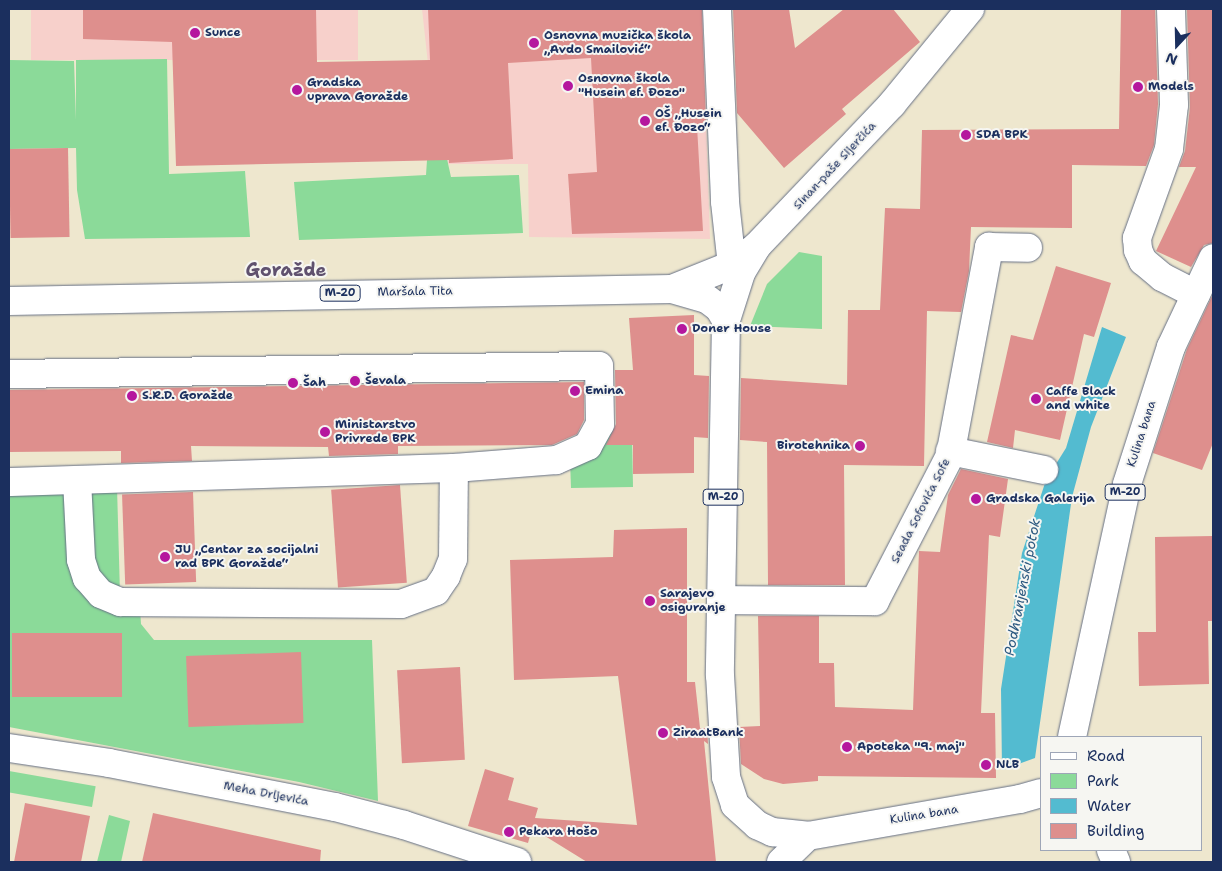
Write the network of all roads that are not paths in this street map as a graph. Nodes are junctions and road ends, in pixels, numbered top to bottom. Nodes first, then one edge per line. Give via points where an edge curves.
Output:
1 (717, 9) edge
2 (970, 9) edge
3 (1171, 9) edge
4 (757, 246) junction
5 (1028, 248) dead end
6 (1213, 258) edge
7 (732, 265) junction
8 (672, 289) junction
9 (1196, 294) junction
10 (9, 301) edge
11 (726, 320) junction
12 (9, 374) edge
13 (950, 451) junction
14 (454, 468) junction
15 (1044, 470) dead end
16 (77, 480) junction
17 (9, 482) edge
18 (721, 600) junction
19 (1072, 736) edge
20 (9, 748) edge
21 (1040, 793) edge
22 (808, 836) junction
23 (517, 862) edge
24 (781, 862) edge

1 - 7 main road via 725,202
2 - 4 main road, Sinan-paše Sijerčića / M-20 via 880,118
3 - 9 main road via 1174,105 1169,149 1142,221 1137,238 1138,250 1143,260 1162,277
4 - 7 main road, Sinan-paše Sijerčića / M-20
4 - 11 main road, M-20 via 741,273
5 - 13 main road, Seada Sofovića Sofe via 989,247
6 - 9 main road, Kulina bana / M-20
7 - 8 main road, Sinan-paše Sijerčića / M-20
8 - 10 main road, Maršala Tita / M-20
8 - 11 main road, M-20 via 707,299 719,308
9 - 19 main road, Kulina bana / M-20 via 1171,348 1127,484
11 - 18 main road, M-20
12 - 14 main road via 599,366 600,424 581,452 556,460
13 - 15 main road
13 - 18 main road, Seada Sofovića Sofe via 875,601
14 - 16 main road
14 - 16 main road via 453,559 436,590 401,604 120,602 102,594 87,578 81,560
16 - 17 main road
18 - 22 main road, M-20 via 720,675 730,795 744,815 757,824 789,836
20 - 23 main road, Meha Drljevića via 109,763 335,807 404,825
21 - 22 main road, Kulina bana / M-20
22 - 24 main road

